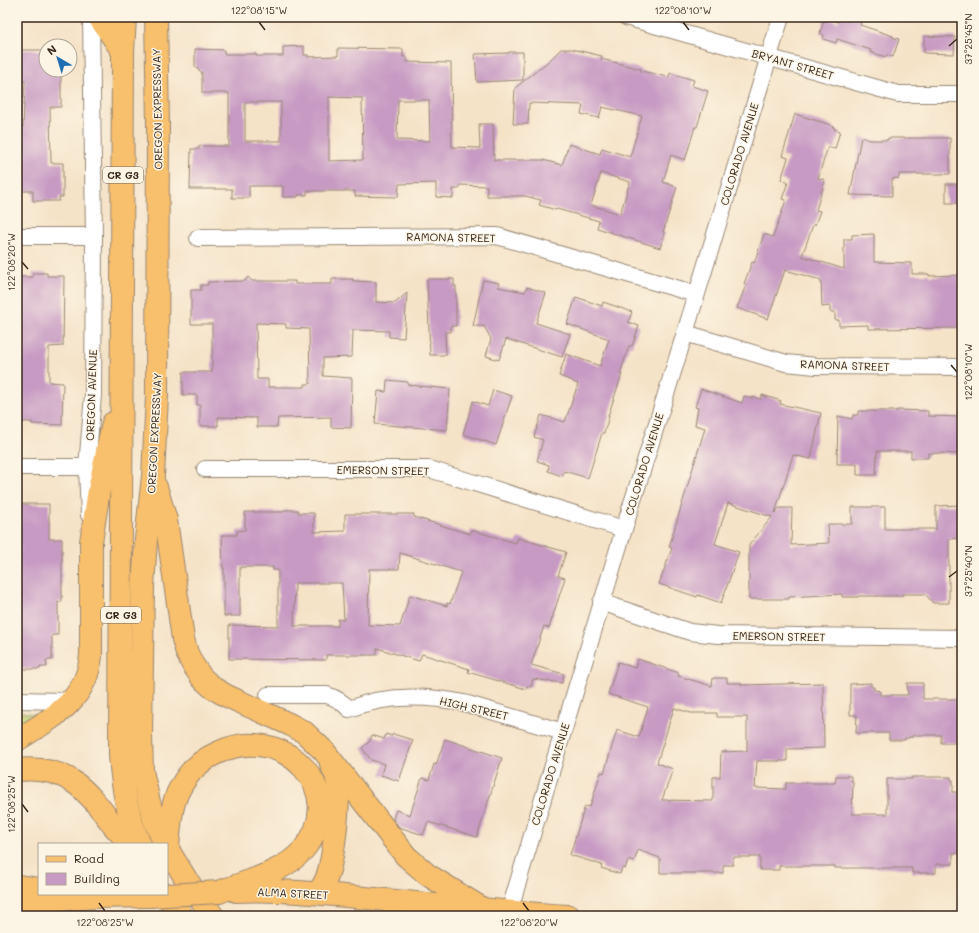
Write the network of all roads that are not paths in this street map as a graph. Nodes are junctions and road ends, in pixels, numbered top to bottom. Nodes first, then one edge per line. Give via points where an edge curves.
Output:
1 (90, 17) edge
2 (99, 17) edge
3 (125, 17) edge
4 (156, 17) edge
5 (626, 17) edge
6 (781, 17) edge
7 (123, 52) junction
8 (769, 57) junction
9 (962, 94) edge
10 (17, 236) edge
11 (94, 236) junction
12 (198, 238) dead end
13 (696, 294) junction
14 (685, 333) junction
15 (962, 367) edge
16 (123, 384) junction
17 (17, 467) edge
18 (87, 467) junction
19 (205, 470) dead end
20 (153, 476) junction
21 (624, 529) junction
22 (91, 542) junction
23 (601, 602) junction
24 (962, 638) edge
25 (79, 693) junction
26 (268, 695) dead end
27 (17, 700) edge
28 (563, 732) junction
29 (17, 740) edge
30 (324, 751) junction
31 (17, 770) edge
32 (128, 843) edge
33 (140, 843) edge
34 (165, 843) edge
35 (168, 843) edge
36 (168, 850) edge
37 (17, 886) edge
38 (38, 889) edge
39 (219, 892) junction
40 (314, 893) junction
41 (78, 895) edge
42 (158, 895) edge
43 (168, 895) edge
44 (94, 898) junction
45 (17, 903) edge
46 (483, 909) junction
47 (510, 912) junction
48 (182, 916) edge
49 (213, 916) edge
50 (569, 916) edge

1 - 11 street, OREGON AVENUE
2 - 7 main road
3 - 7 main road, CR G3
4 - 20 main road, OREGON EXPRESSWAY / CR G3 via 158,396
5 - 8 street, BRYANT STREET
6 - 8 street, COLORADO AVENUE
7 - 16 main road, CR G3
8 - 9 street, BRYANT STREET via 898,94
8 - 13 street, COLORADO AVENUE
10 - 11 street
11 - 18 street, OREGON AVENUE via 93,395
12 - 13 street, RAMONA STREET via 497,236
13 - 14 street, COLORADO AVENUE
14 - 15 street, RAMONA STREET via 786,363 816,366
14 - 21 street, COLORADO AVENUE
16 - 22 main road via 105,460
16 - 33 main road, CR G3 via 120,755 124,795
17 - 18 street
18 - 22 street, OREGON AVENUE
19 - 21 street, EMERSON STREET via 429,470
20 - 30 main road via 166,520 183,639 193,665 213,688 304,732
20 - 34 main road, OREGON EXPRESSWAY / CR G3 via 143,587 142,771
21 - 23 street, COLORADO AVENUE
22 - 25 main road, OREGON AVENUE via 92,655 86,681
23 - 24 street, EMERSON STREET via 690,632 718,635
23 - 28 street, COLORADO AVENUE
25 - 27 street via 63,701
25 - 29 main road, OREGON AVENUE via 57,714
26 - 28 street, HIGH STREET via 327,695 336,697 349,709 390,698 448,700
28 - 47 street, COLORADO AVENUE
30 - 40 main road via 337,778 337,808 333,852 324,882
30 - 46 main road via 406,856 428,875
31 - 32 main road via 48,770 76,782 98,804
35 - 39 main road via 173,805 180,789 188,776 211,756 241,744 257,744 272,747 297,761 314,783 318,797 317,825 311,838 303,850 281,867
36 - 49 main road
37 - 38 main road
39 - 40 main road, ALMA STREET
39 - 43 main road, ALMA STREET, bridge
40 - 46 main road, ALMA STREET
41 - 44 main road
42 - 44 main road, ALMA STREET
42 - 48 main road
44 - 45 main road, ALMA STREET
46 - 47 main road, ALMA STREET
47 - 50 main road, ALMA STREET

